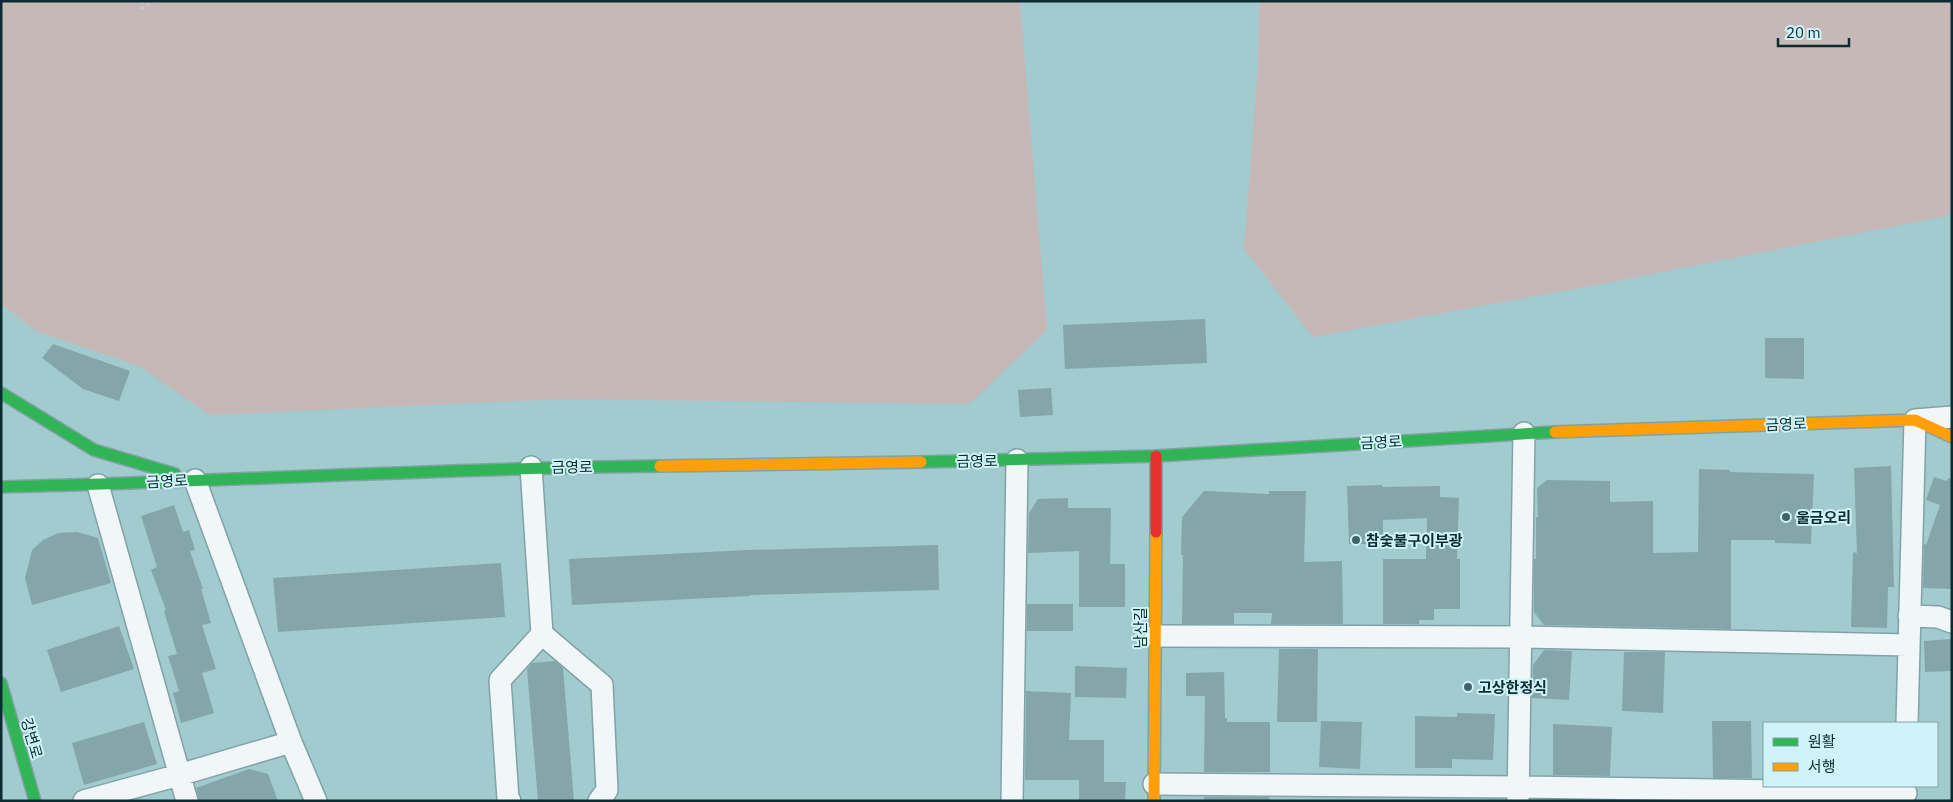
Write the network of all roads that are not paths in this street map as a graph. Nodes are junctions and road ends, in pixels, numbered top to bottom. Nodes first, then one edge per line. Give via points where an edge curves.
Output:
1 (1, 393) edge
2 (1952, 417) edge
3 (1915, 420) junction
4 (1524, 433) junction
5 (1952, 437) edge
6 (1156, 456) junction
7 (1017, 460) junction
8 (531, 467) junction
9 (195, 480) junction
10 (98, 485) junction
11 (1, 487) edge
12 (1909, 616) junction
13 (1952, 622) edge
14 (542, 634) junction
15 (1155, 636) junction
16 (1520, 637) junction
17 (1909, 645) junction
18 (1, 683) edge
19 (1908, 722) edge
20 (291, 742) junction
21 (180, 775) junction
22 (1154, 792) edge
23 (1906, 793) edge
24 (1518, 794) edge
25 (35, 801) edge
26 (84, 801) edge
27 (187, 801) edge
28 (316, 801) edge
29 (510, 801) edge
30 (598, 801) edge
31 (1012, 801) edge

1 - 9 street via 94,450
2 - 3 street, 금영로
3 - 4 street, 금영로
3 - 5 street
3 - 12 street
4 - 6 street, 금영로
4 - 16 street
6 - 7 street, 금영로
6 - 15 street, 남산길
7 - 8 street, 금영로
7 - 31 street
8 - 9 street, 금영로
8 - 14 street
9 - 10 street, 금영로
9 - 20 street
10 - 11 street, 금영로
10 - 21 street
12 - 13 street via 1938,617
12 - 17 street
14 - 29 street via 500,680
14 - 30 street via 602,685 607,790
15 - 16 street
15 - 22 street, 남산길
16 - 17 street
16 - 24 street
17 - 19 street
18 - 25 street, 강변로
20 - 21 street
20 - 28 street
21 - 26 street
21 - 27 street
22 - 24 street
23 - 24 street

